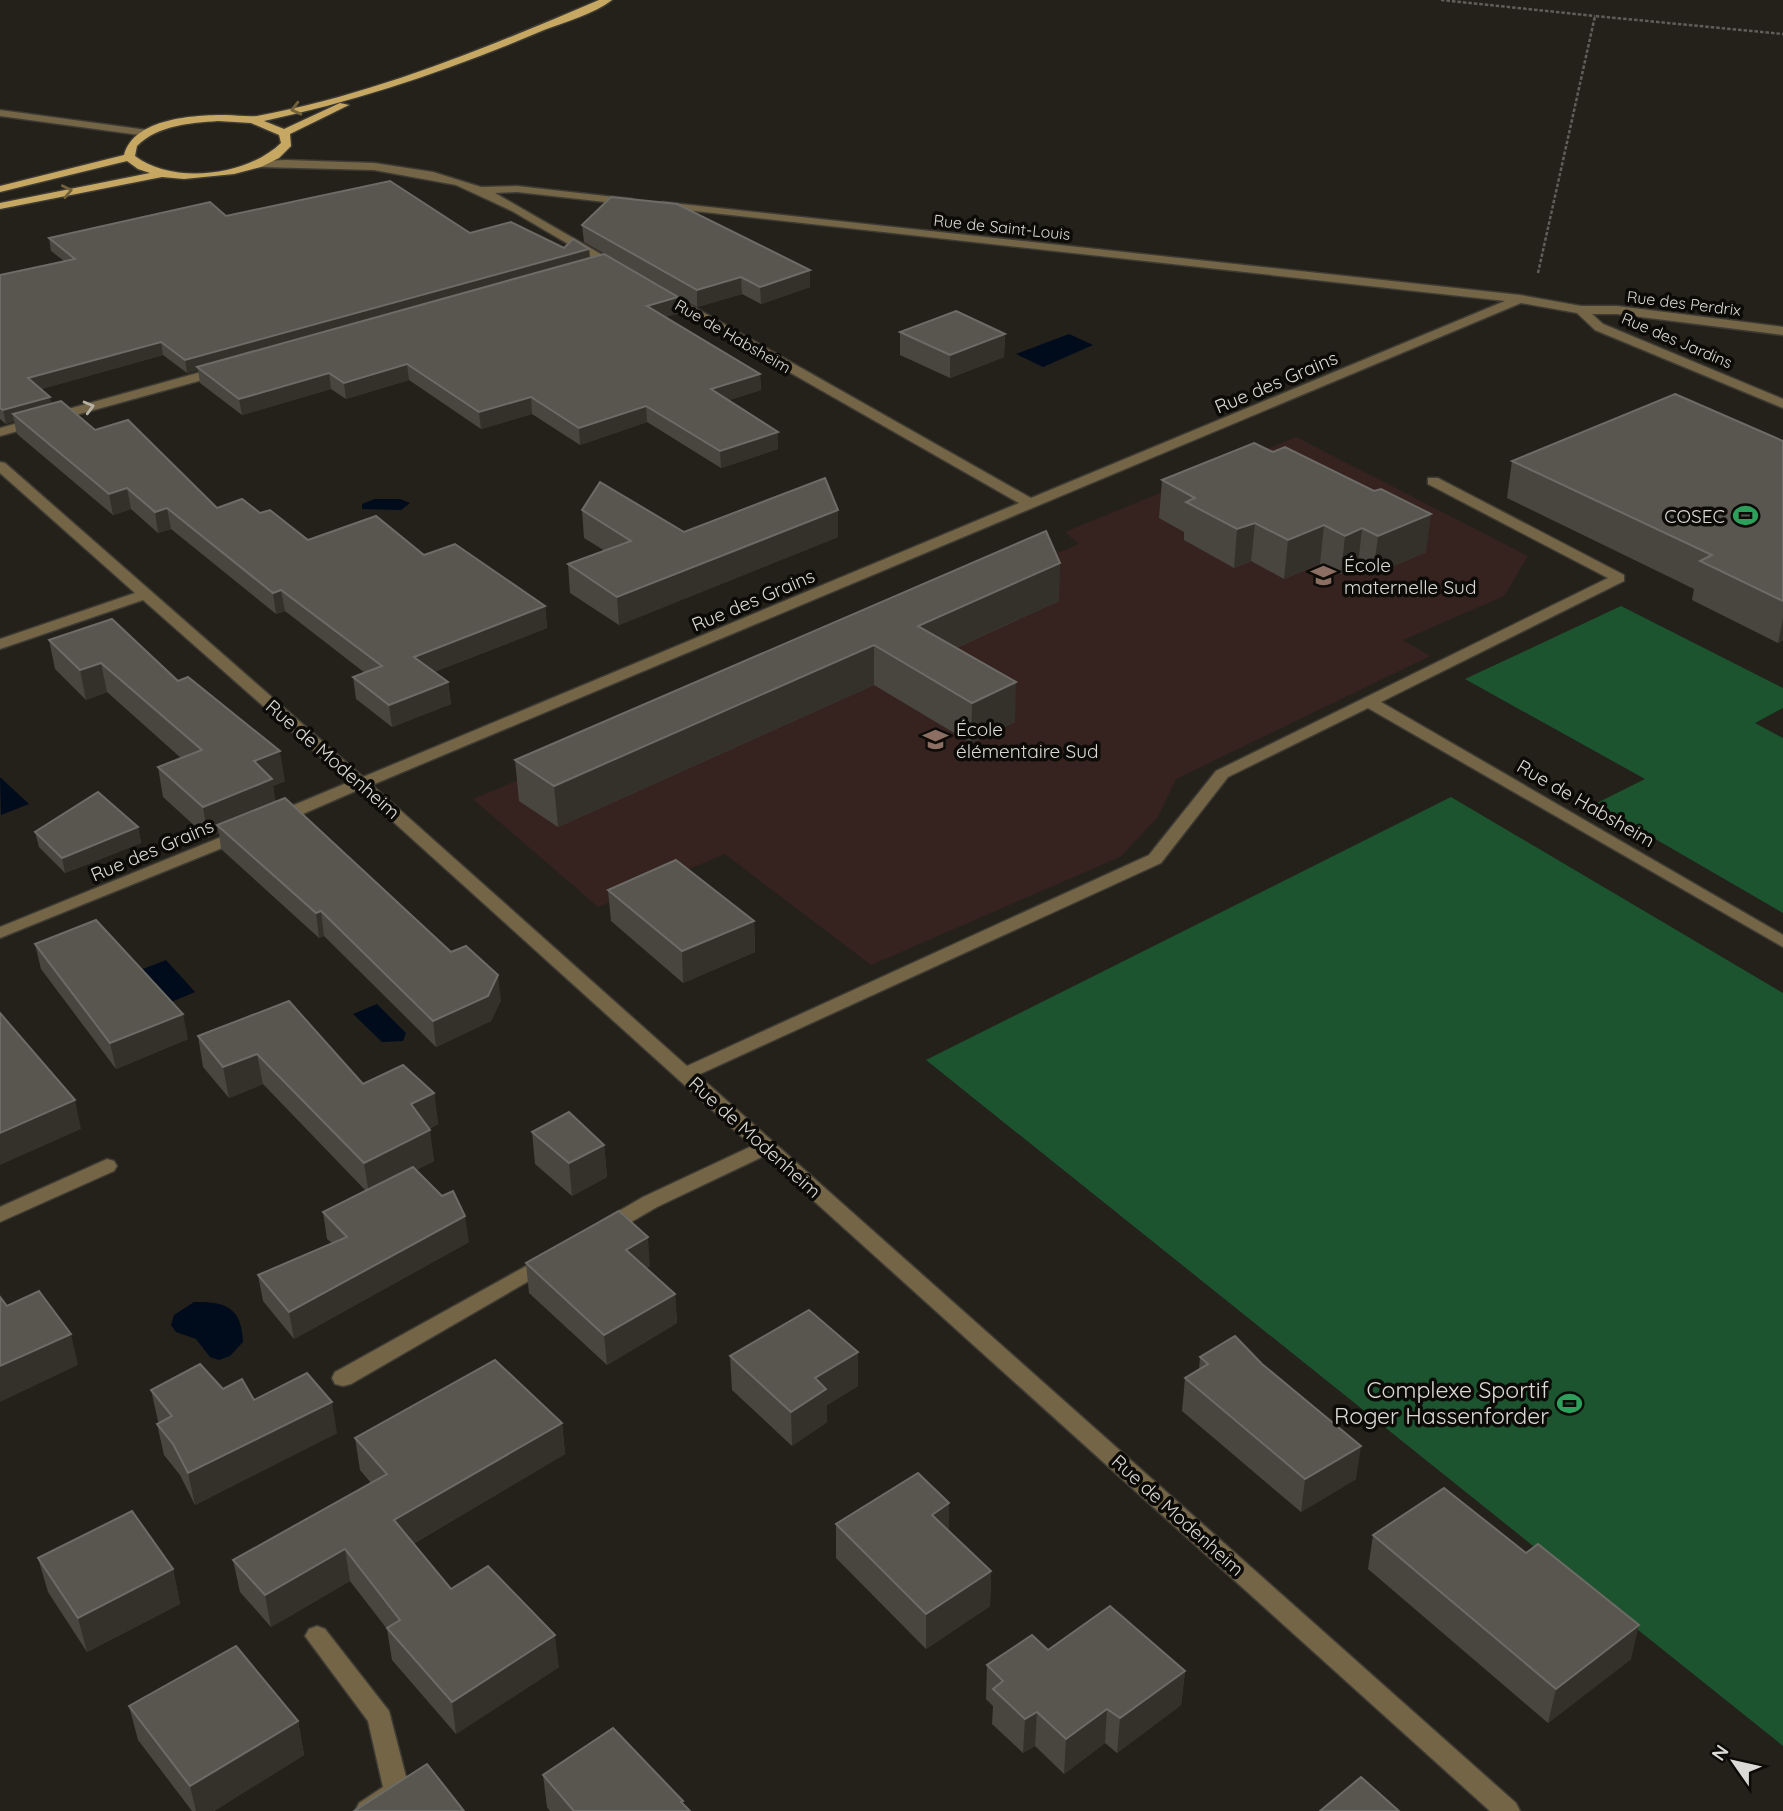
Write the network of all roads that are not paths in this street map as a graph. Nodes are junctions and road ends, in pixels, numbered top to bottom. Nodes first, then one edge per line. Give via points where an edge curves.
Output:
1 (607, 0) edge
2 (385, 86) junction
3 (0, 113) edge
4 (17, 116) junction
5 (253, 120) junction
6 (0, 123) edge
7 (148, 132) junction
8 (284, 133) junction
9 (284, 150) junction
10 (129, 156) junction
11 (305, 161) junction
12 (261, 163) junction
13 (166, 173) junction
14 (0, 190) edge
15 (480, 190) junction
16 (641, 203) edge
17 (655, 205) edge
18 (0, 206) edge
19 (1520, 299) junction
20 (1581, 310) junction
21 (1783, 331) edge
22 (238, 366) edge
23 (1783, 404) edge
24 (0, 432) edge
25 (0, 467) edge
26 (1433, 481) dead end
27 (1032, 505) junction
28 (145, 594) junction
29 (0, 644) edge
30 (1368, 701) junction
31 (361, 784) junction
32 (0, 933) edge
33 (1783, 942) edge
34 (685, 1074) junction
35 (766, 1147) junction
36 (107, 1166) dead end
37 (0, 1215) edge
38 (591, 1236) edge
39 (567, 1250) edge
40 (343, 1378) dead end
41 (317, 1636) dead end
42 (368, 1811) edge
43 (1507, 1811) edge

1 - 2 main road via 513,41
2 -> 5 main road
2 - 8 main road
3 - 4 street
4 - 6 street
4 - 7 street
5 - 7 main road via 209,118
5 - 8 main road
7 - 10 main road via 135,140
8 - 9 main road via 288,144
9 - 11 street, Rue de Habsheim
9 - 12 main road
10 - 13 main road via 142,167
10 - 14 main road
11 - 12 street, Rue de Habsheim
11 - 15 street, Rue de Habsheim via 401,171
12 - 13 main road via 225,173
18 -> 13 main road
15 - 16 street via 517,189
15 - 27 street, Rue de Habsheim via 602,265 638,280
17 - 19 street, Rue de Saint-Louis
19 - 20 street, Rue des Jardins
19 - 27 street, Rue des Grains
20 - 21 street, Rue des Perdrix via 1617,310
20 - 23 street, Rue des Jardins via 1599,327
24 -> 22 street
25 - 28 street, Rue de Modenheim
26 - 30 street via 1619,578
27 - 31 street, Rue des Grains
28 - 29 street
28 - 31 street, Rue de Modenheim
30 - 33 street, Rue de Habsheim
30 - 34 street via 1222,775 1155,859
31 - 32 street, Rue des Grains
31 - 34 street, Rue de Modenheim
34 - 35 street, Rue de Modenheim
35 - 38 street via 650,1202
35 - 43 street, Rue de Modenheim
36 - 37 street
39 - 40 street
41 - 42 street via 380,1718 397,1792

